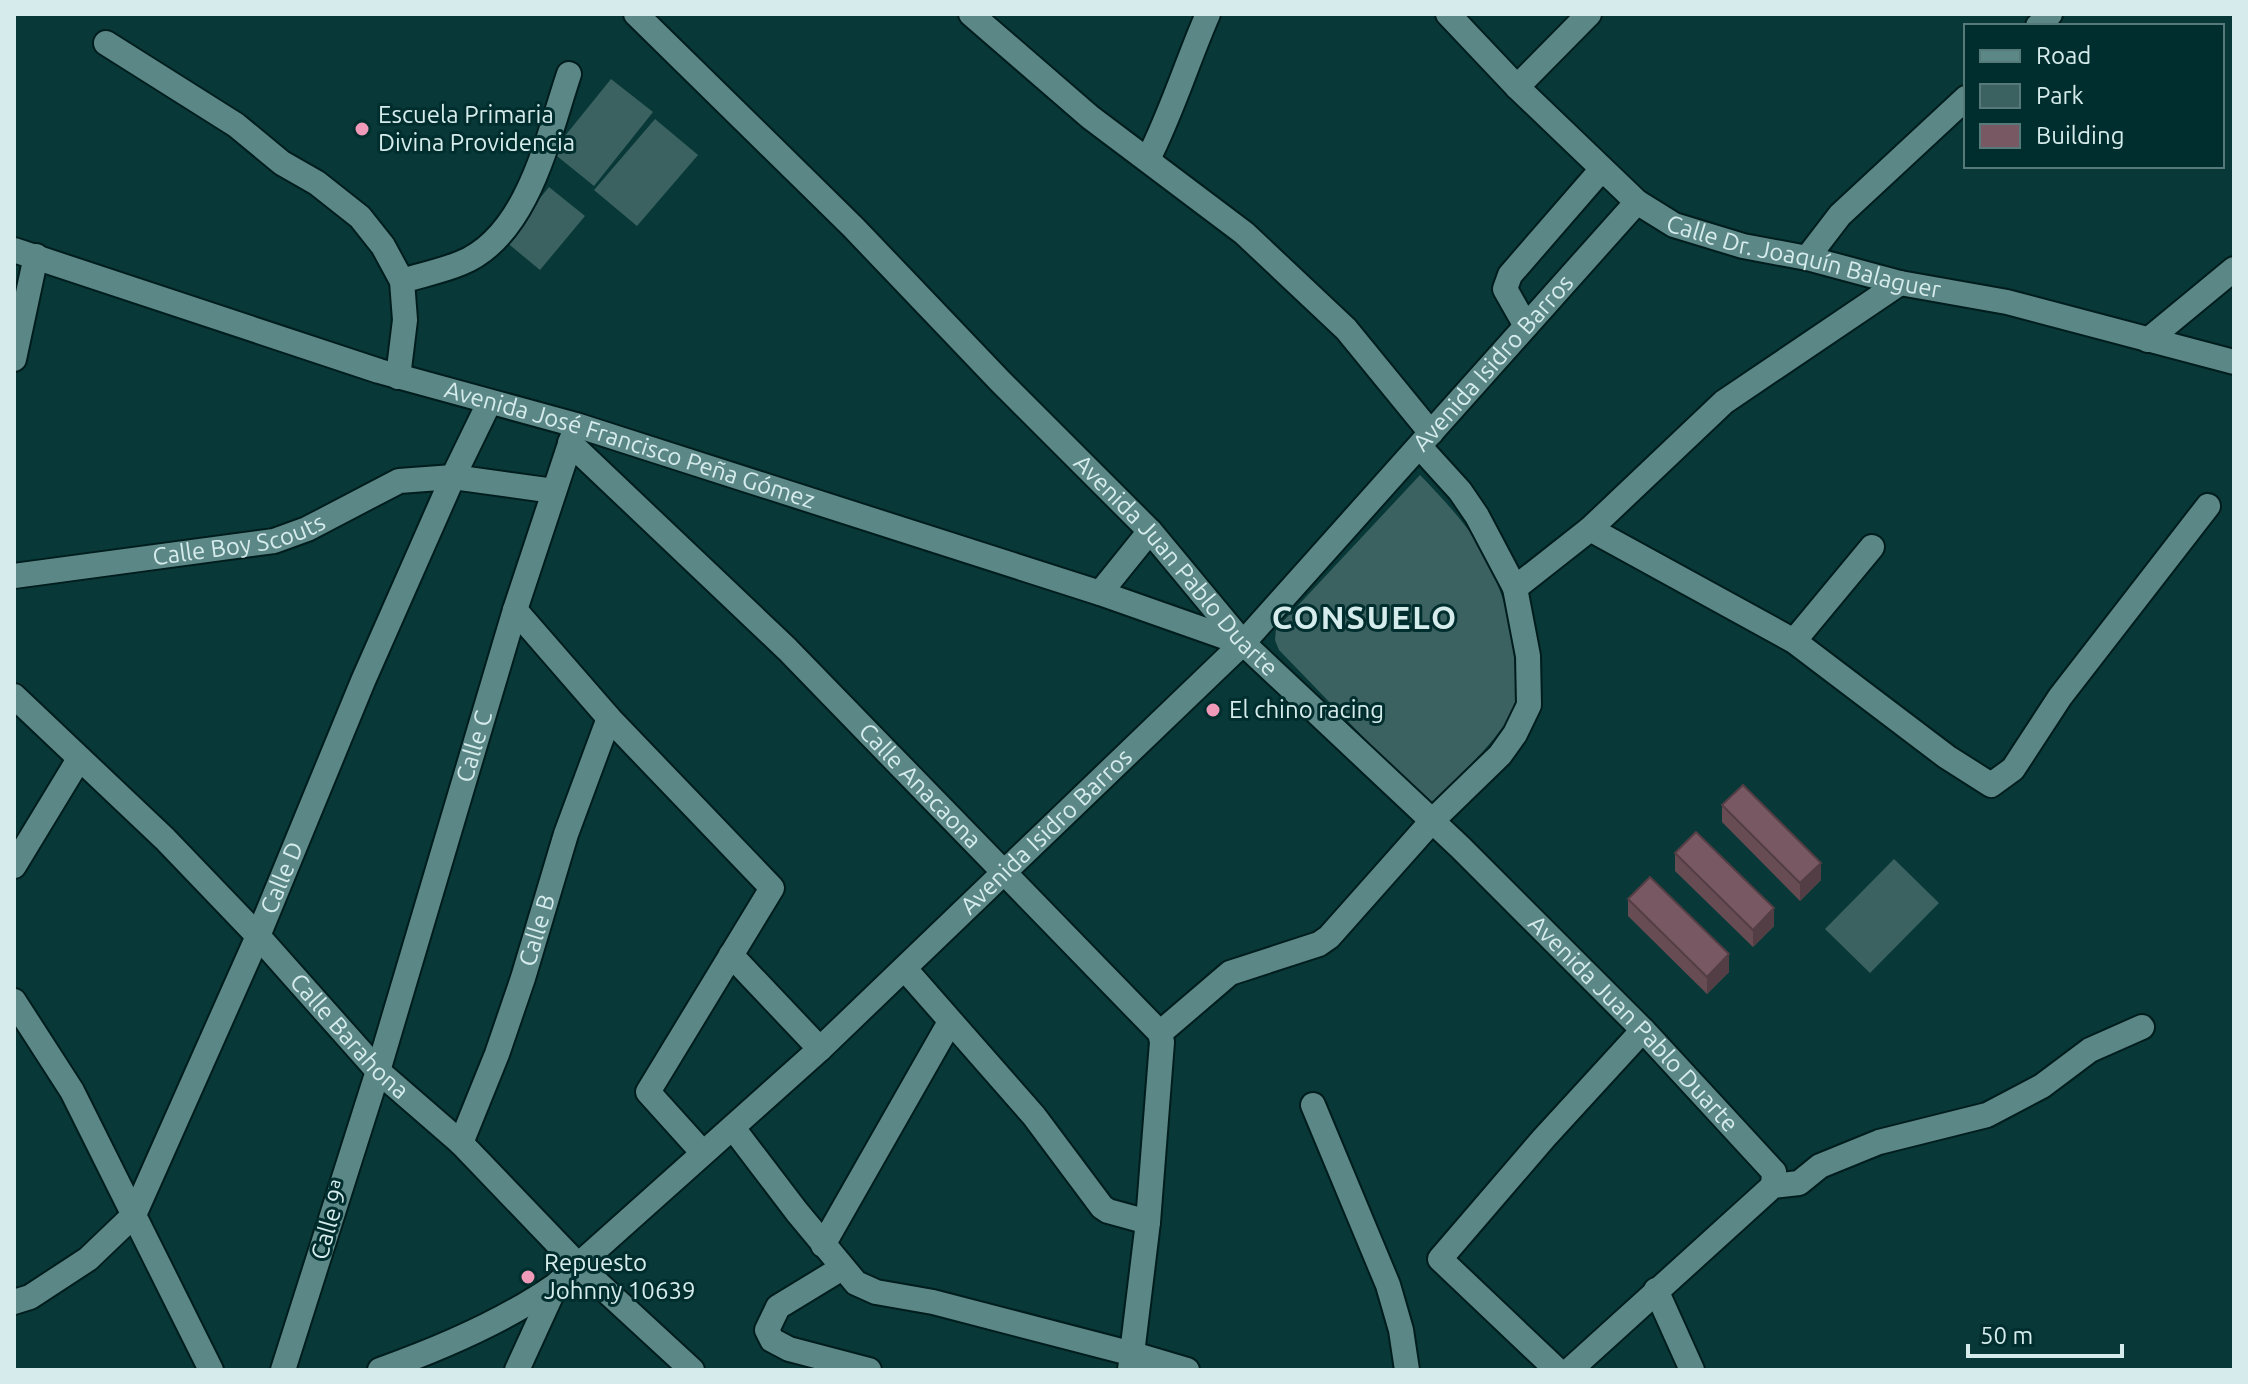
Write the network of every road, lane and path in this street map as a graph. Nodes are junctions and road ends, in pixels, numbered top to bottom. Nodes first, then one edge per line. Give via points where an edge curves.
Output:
1 (636, 14) edge
2 (971, 14) edge
3 (1208, 14) edge
4 (1448, 14) edge
5 (1589, 14) edge
6 (106, 43) dead end
7 (569, 74) dead end
8 (1517, 87) junction
9 (1964, 100) edge
10 (1148, 159) junction
11 (1602, 169) junction
12 (1637, 202) junction
13 (25, 253) edge
14 (1807, 258) junction
15 (2234, 269) edge
16 (402, 281) junction
17 (1900, 283) junction
18 (1526, 326) junction
19 (2148, 340) junction
20 (14, 359) edge
21 (2234, 362) edge
22 (398, 377) junction
23 (489, 403) junction
24 (573, 434) junction
25 (1426, 440) junction
26 (453, 477) junction
27 (554, 491) junction
28 (2208, 506) dead end
29 (1590, 529) junction
30 (1150, 531) junction
31 (1872, 547) dead end
32 (14, 576) edge
33 (1515, 588) junction
34 (1100, 593) junction
35 (515, 610) junction
36 (1794, 641) junction
37 (1243, 643) junction
38 (14, 696) edge
39 (609, 718) junction
40 (79, 759) junction
41 (1432, 821) junction
42 (14, 866) edge
43 (1004, 874) junction
44 (258, 936) junction
45 (731, 955) junction
46 (905, 969) junction
47 (14, 1001) edge
48 (950, 1022) junction
49 (2142, 1027) dead end
50 (1643, 1030) junction
51 (1160, 1033) junction
52 (820, 1049) junction
53 (378, 1071) junction
54 (1313, 1105) dead end
55 (733, 1128) junction
56 (461, 1143) junction
57 (703, 1153) junction
58 (1773, 1186) junction
59 (134, 1215) junction
60 (1148, 1222) junction
61 (823, 1245) junction
62 (578, 1265) junction
63 (842, 1268) junction
64 (556, 1285) junction
65 (1656, 1290) junction
66 (14, 1302) edge
67 (1132, 1362) edge
68 (211, 1370) edge
69 (283, 1370) edge
70 (380, 1370) edge
71 (517, 1370) edge
72 (692, 1370) edge
73 (869, 1370) edge
74 (1187, 1370) edge
75 (1407, 1370) edge
76 (1557, 1370) edge
77 (1570, 1370) edge
78 (1692, 1370) edge

1 - 30 street, Avenida Juan Pablo Duarte
2 - 10 street via 1090,117
3 - 10 street
4 - 8 street, Calle Dr. Joaquín Balaguer
5 - 8 street
6 - 16 street via 317,183 383,246
7 - 16 street via 528,191 509,225 463,263
8 - 11 street, Calle Dr. Joaquín Balaguer
9 - 14 street via 1840,215
10 - 25 street via 1244,233 1346,329
11 - 12 street, Calle Dr. Joaquín Balaguer
11 - 18 street via 1510,275 1505,289
12 - 14 street, Calle Dr. Joaquín Balaguer via 1674,225
12 - 18 street, Avenida Isidro Barros
13 - 20 street
13 - 22 street, Avenida José Francisco Peña Gómez
14 - 17 street, Calle Dr. Joaquín Balaguer
15 - 19 street
16 - 22 street via 405,320
17 - 19 street, Calle Dr. Joaquín Balaguer via 2007,302
17 - 29 street via 1724,402
18 - 25 street, Avenida Isidro Barros
19 - 21 street, Calle Dr. Joaquín Balaguer
22 - 23 street, Avenida José Francisco Peña Gómez
23 - 24 street, Avenida José Francisco Peña Gómez
23 - 26 street, Calle D
24 - 27 street, Calle C
24 - 34 street, Avenida José Francisco Peña Gómez
24 - 43 street, Calle Anacaona
25 - 33 street via 1477,516
25 - 37 street, Avenida Isidro Barros
26 - 27 street, Calle Boy Scouts
26 - 32 street, Calle Boy Scouts via 399,481 307,529 262,544
26 - 44 street, Calle D
27 - 35 street, Calle C
28 - 36 street via 2060,697 2013,769 1991,785
29 - 33 street
29 - 36 street
30 - 34 street
30 - 37 street, Avenida Juan Pablo Duarte
31 - 36 street
33 - 41 street via 1528,656 1531,696 1526,713 1500,755
34 - 37 street, Avenida José Francisco Peña Gómez
35 - 39 street
35 - 53 street, Calle C
37 - 41 street, Avenida Juan Pablo Duarte
37 - 43 street, Avenida Isidro Barros
38 - 40 street, Calle Barahona
39 - 45 street via 772,888
39 - 56 street, Calle B via 566,834 497,1054
40 - 42 street
40 - 44 street, Calle Barahona
41 - 50 street, Avenida Juan Pablo Duarte
41 - 51 street via 1324,941 1230,973
43 - 46 street, Avenida Isidro Barros
43 - 51 street, Calle Anacaona
44 - 53 street, Calle Barahona
44 - 59 street, Calle D
45 - 52 street
45 - 57 street via 648,1092
46 - 48 street
46 - 52 street, Avenida Isidro Barros
47 - 59 street via 72,1091
48 - 60 street via 1034,1116 1102,1207
48 - 61 street
49 - 58 street via 2090,1050 2042,1086 1987,1115 1879,1142 1820,1166 1799,1183
50 - 58 street, Avenida Juan Pablo Duarte via 1774,1172
50 - 76 street via 1440,1259
51 - 60 street
52 - 55 street, Avenida Isidro Barros
53 - 56 street, Calle Barahona
53 - 69 street, Calle 9ª
54 - 75 street via 1388,1285
55 - 57 street, Avenida Isidro Barros
55 - 61 street
56 - 62 street, Calle Barahona
57 - 62 street, Avenida Isidro Barros
58 - 65 street
59 - 66 street, Calle D via 88,1259
59 - 68 street
60 - 67 street
61 - 63 street
62 - 64 street, Avenida Isidro Barros
62 - 72 street, Calle Barahona
63 - 67 street via 856,1283 876,1292 933,1302
63 - 73 street via 778,1307 767,1330 772,1340 789,1349
64 - 70 street, Avenida Isidro Barros via 520,1310
64 - 71 street
65 - 77 street
65 - 78 street
67 - 74 street

